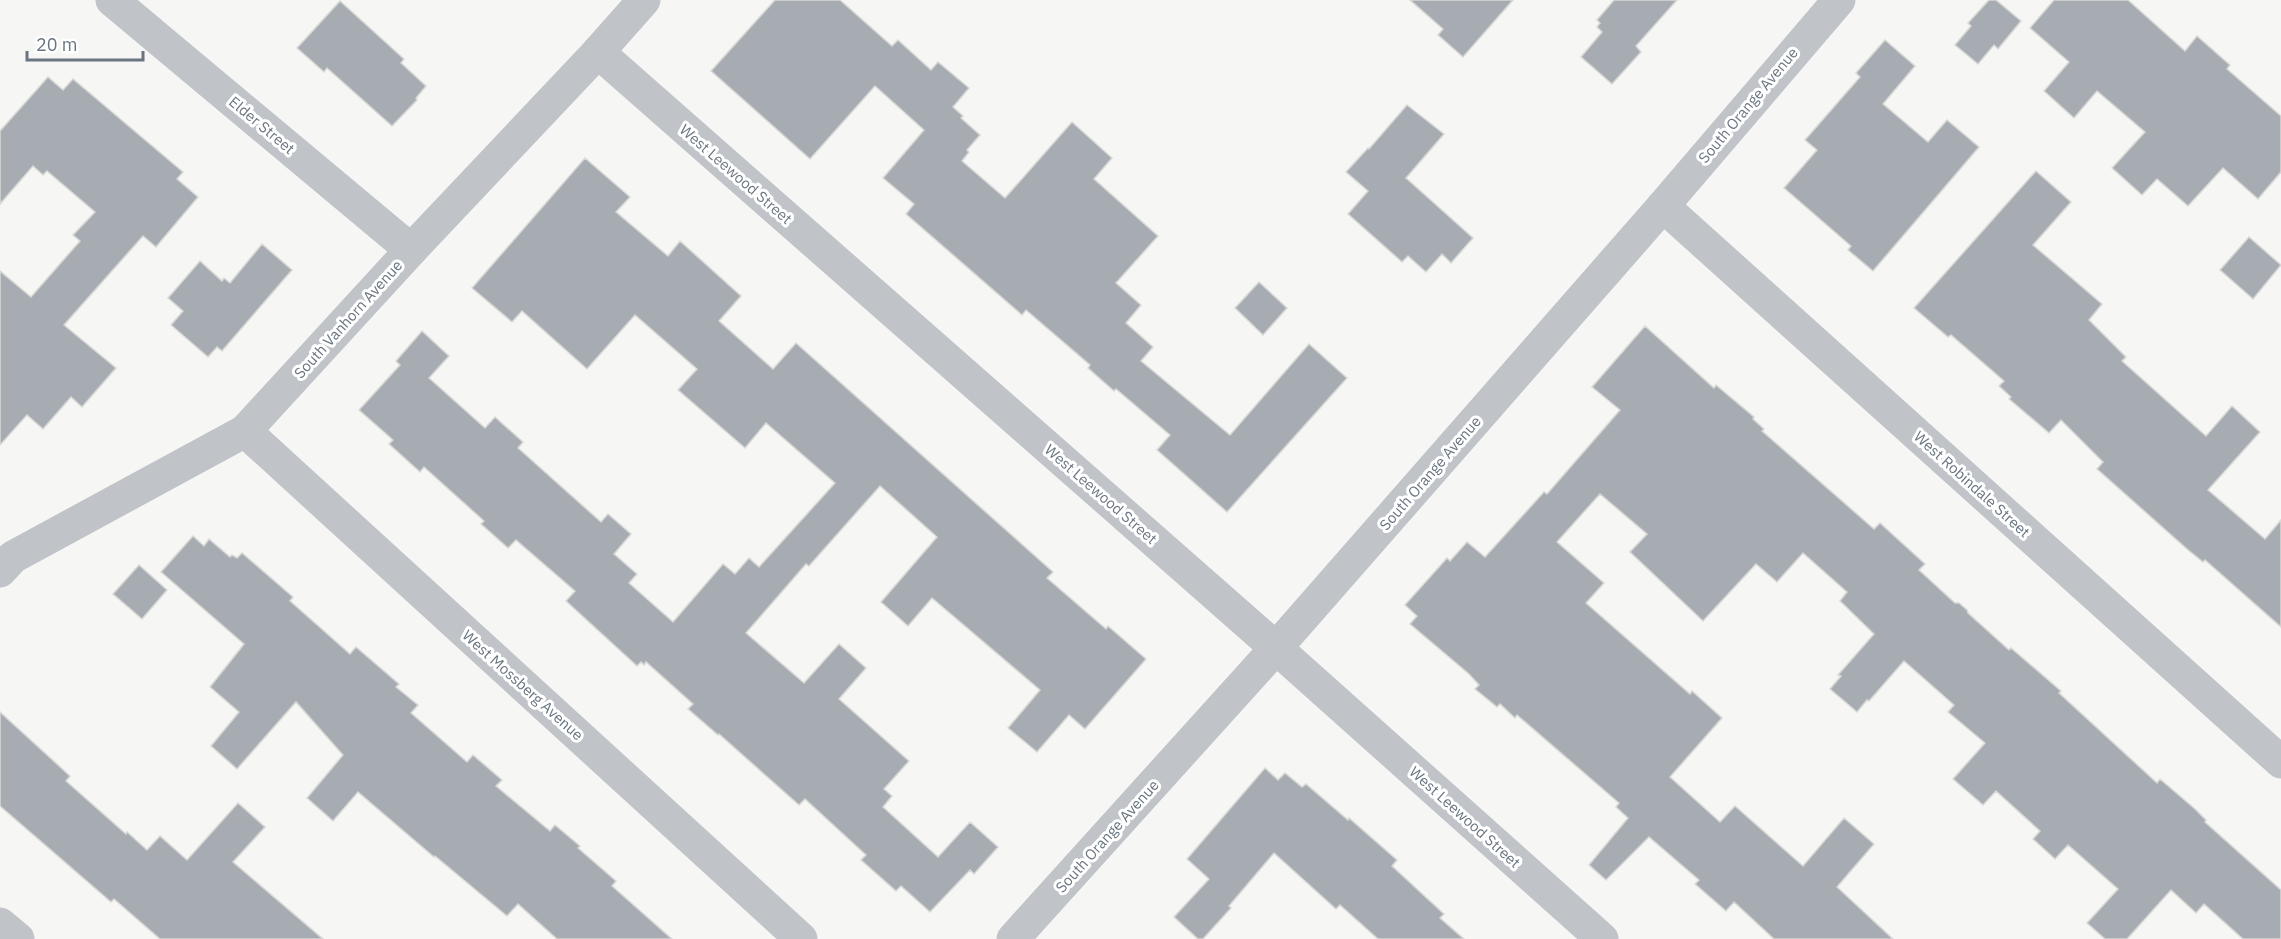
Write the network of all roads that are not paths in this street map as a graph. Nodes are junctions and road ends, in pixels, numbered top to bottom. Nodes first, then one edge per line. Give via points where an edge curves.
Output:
1 (112, 0) edge
2 (644, 0) edge
3 (1839, 0) edge
4 (598, 52) junction
5 (1663, 206) junction
6 (411, 250) junction
7 (245, 431) junction
8 (0, 571) edge
9 (1276, 648) junction
10 (2281, 762) edge
11 (0, 924) edge
12 (18, 939) edge
13 (801, 939) edge
14 (1013, 939) edge
15 (1602, 939) edge

1 - 6 street, Elder Street
2 - 4 street, South Vanhorn Avenue
3 - 5 street, South Orange Avenue
4 - 6 street, South Vanhorn Avenue
4 - 9 street, West Leewood Street
5 - 9 street, South Orange Avenue
5 - 10 street, West Robindale Street
6 - 7 street, South Vanhorn Avenue
7 - 8 street, South Vanhorn Avenue via 13,556
7 - 13 street, West Mossberg Avenue
9 - 14 street, South Orange Avenue
9 - 15 street, West Leewood Street
11 - 12 street

